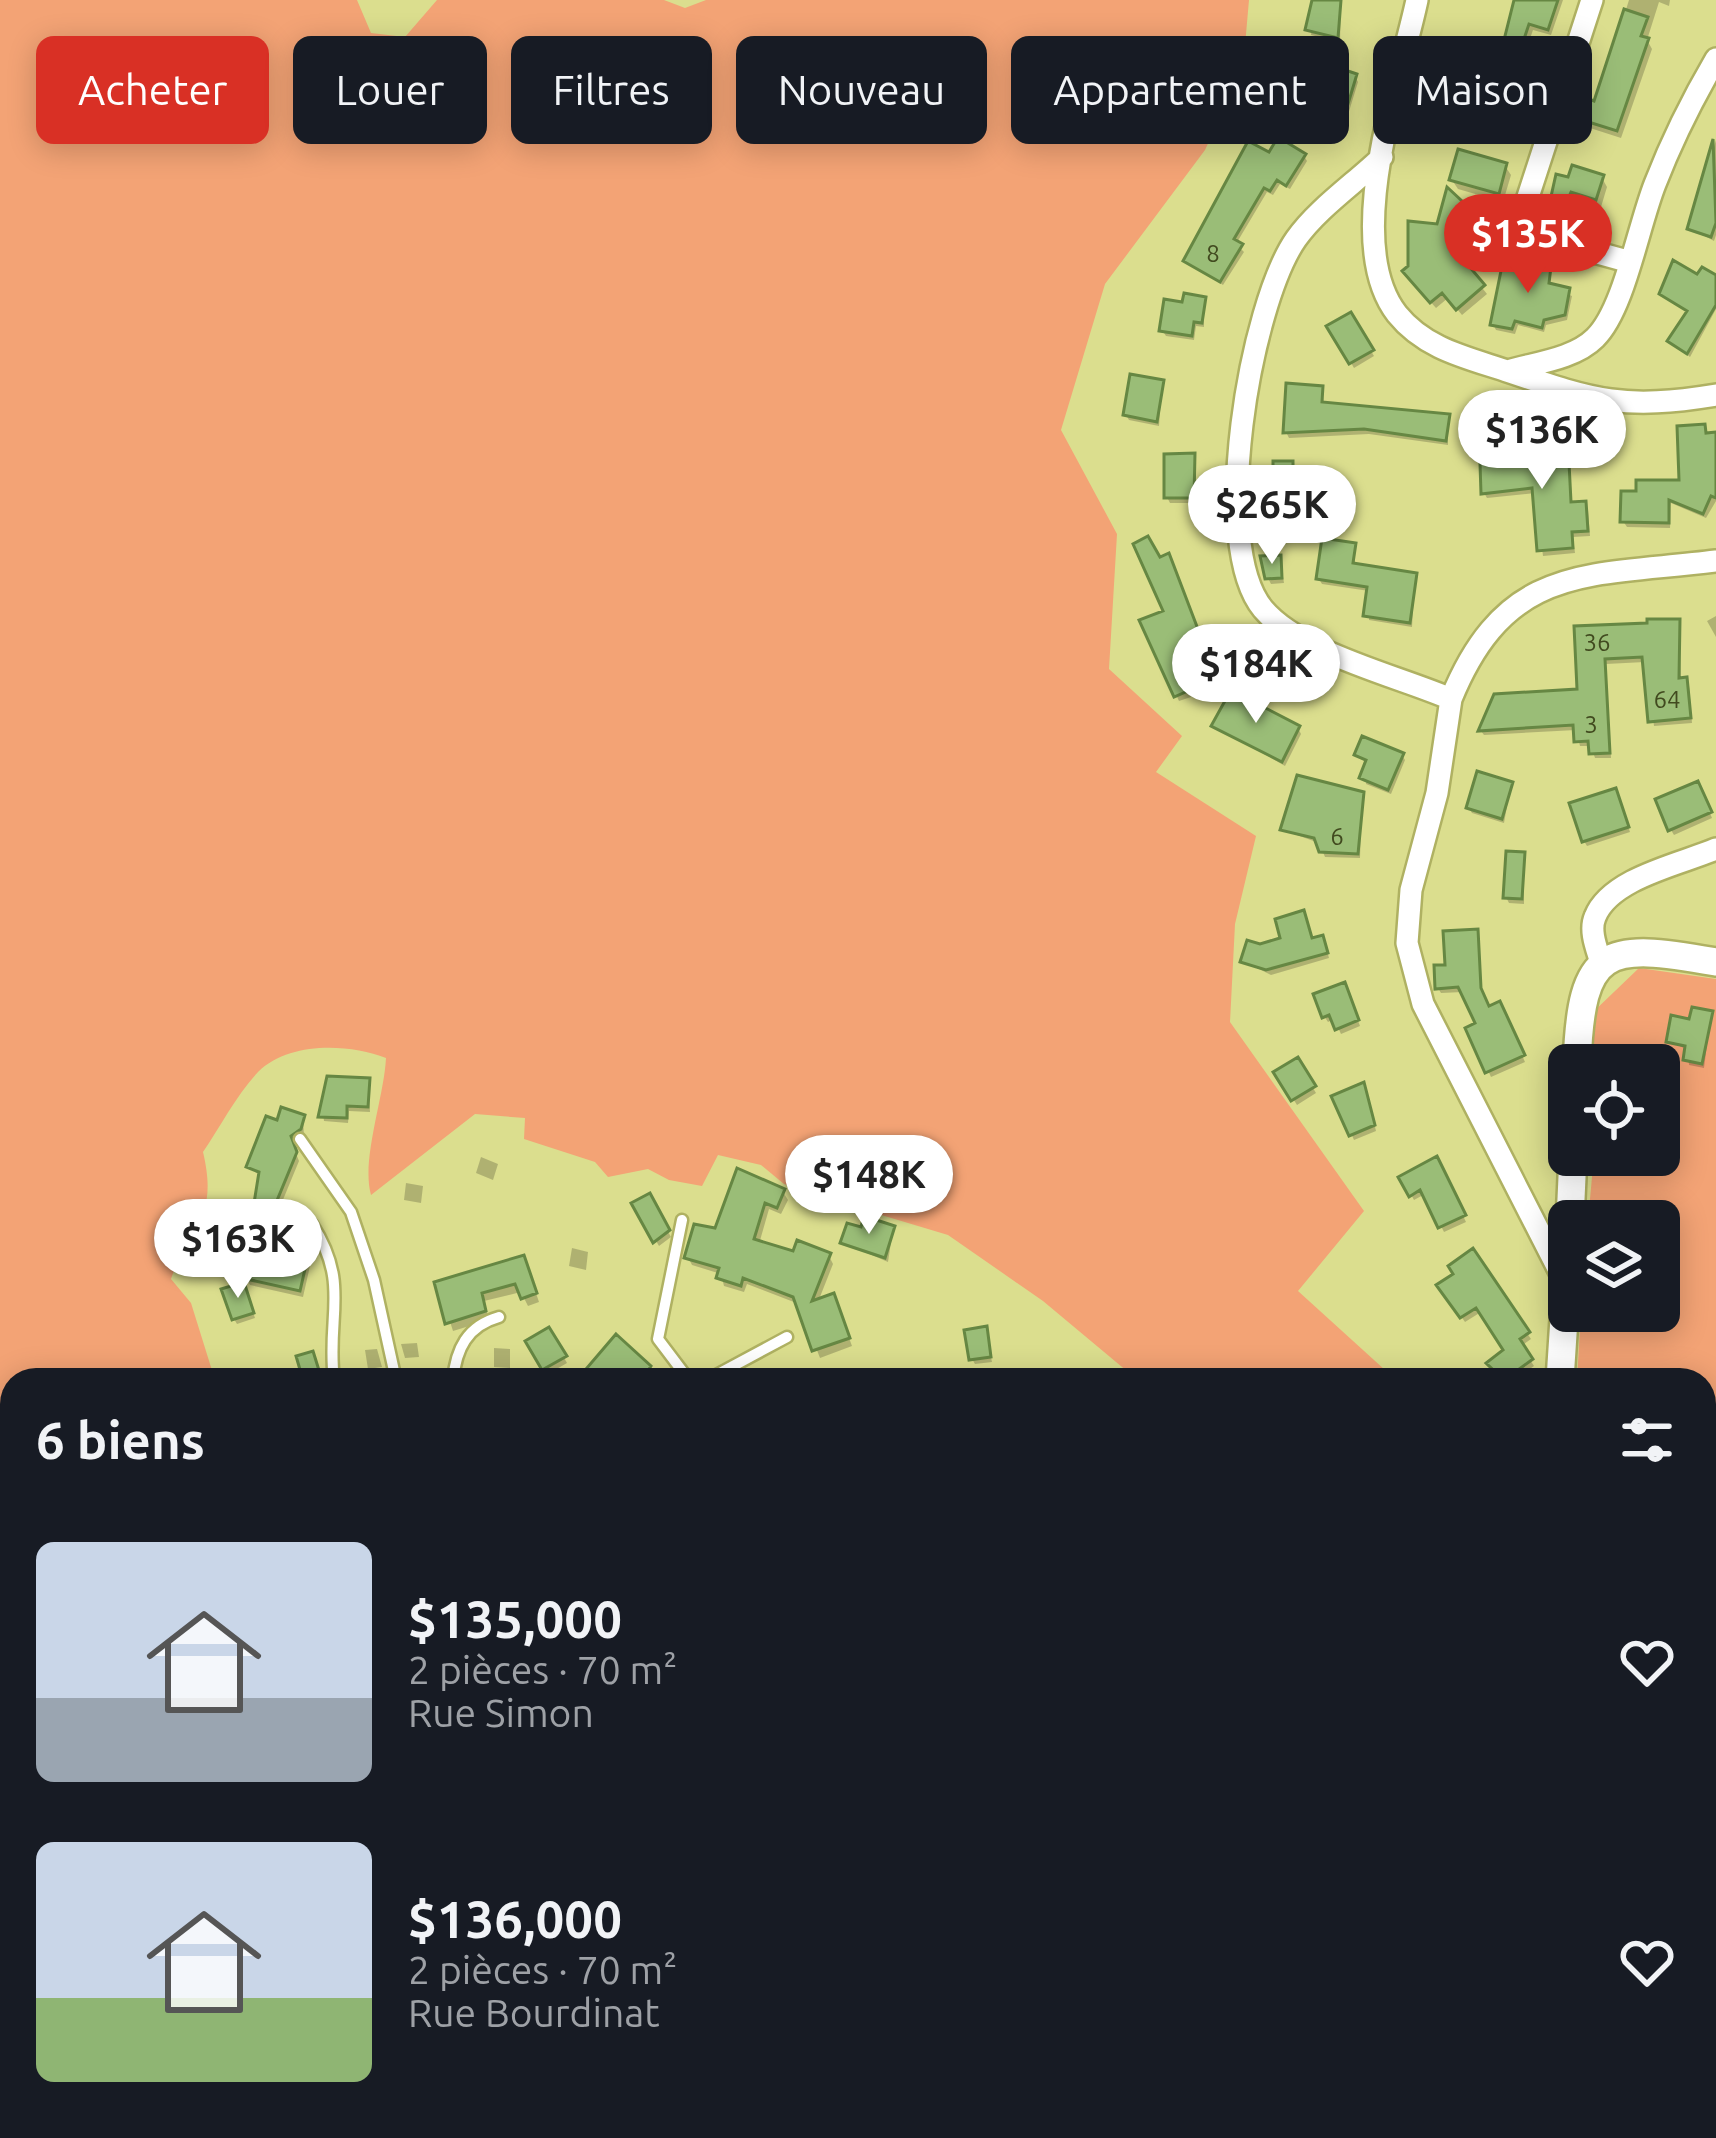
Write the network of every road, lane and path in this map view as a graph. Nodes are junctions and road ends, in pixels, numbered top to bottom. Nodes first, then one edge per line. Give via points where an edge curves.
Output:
1 (1417, 0) edge
2 (1592, 0) edge
3 (1716, 59) edge
4 (1382, 157) junction
5 (1627, 261) junction
6 (1508, 371) junction
7 (1716, 394) edge
8 (1716, 561) edge
9 (1451, 699) junction
10 (1716, 849) edge
11 (1716, 962) edge
12 (1601, 963) junction
13 (1577, 1044) edge
14 (300, 1139) dead end
15 (682, 1220) dead end
16 (312, 1224) dead end
17 (1548, 1249) edge
18 (500, 1317) dead end
19 (1564, 1332) edge
20 (787, 1337) dead end
21 (334, 1368) edge
22 (393, 1368) edge
23 (454, 1368) edge
24 (680, 1368) edge
25 (729, 1368) edge
26 (1561, 1368) edge

1 - 4 street
2 - 5 street via 1527,200 1543,238
3 - 5 street via 1686,110
4 - 6 street via 1376,260 1396,312 1438,348
4 - 9 street via 1296,239 1265,312 1238,438 1240,545 1262,608 1310,644
5 - 6 street via 1615,314 1591,343
6 - 7 street via 1627,406
8 - 9 street via 1580,576 1515,604 1486,630
9 - 17 street via 1407,943 1423,1004
10 - 12 street via 1620,888 1595,916
11 - 12 street via 1657,951 1622,952
12 - 13 street via 1586,984
14 - 22 lane via 351,1212
15 - 24 lane via 658,1340
16 - 21 lane via 337,1278
18 - 23 lane via 456,1348
19 - 26 street
20 - 25 lane

